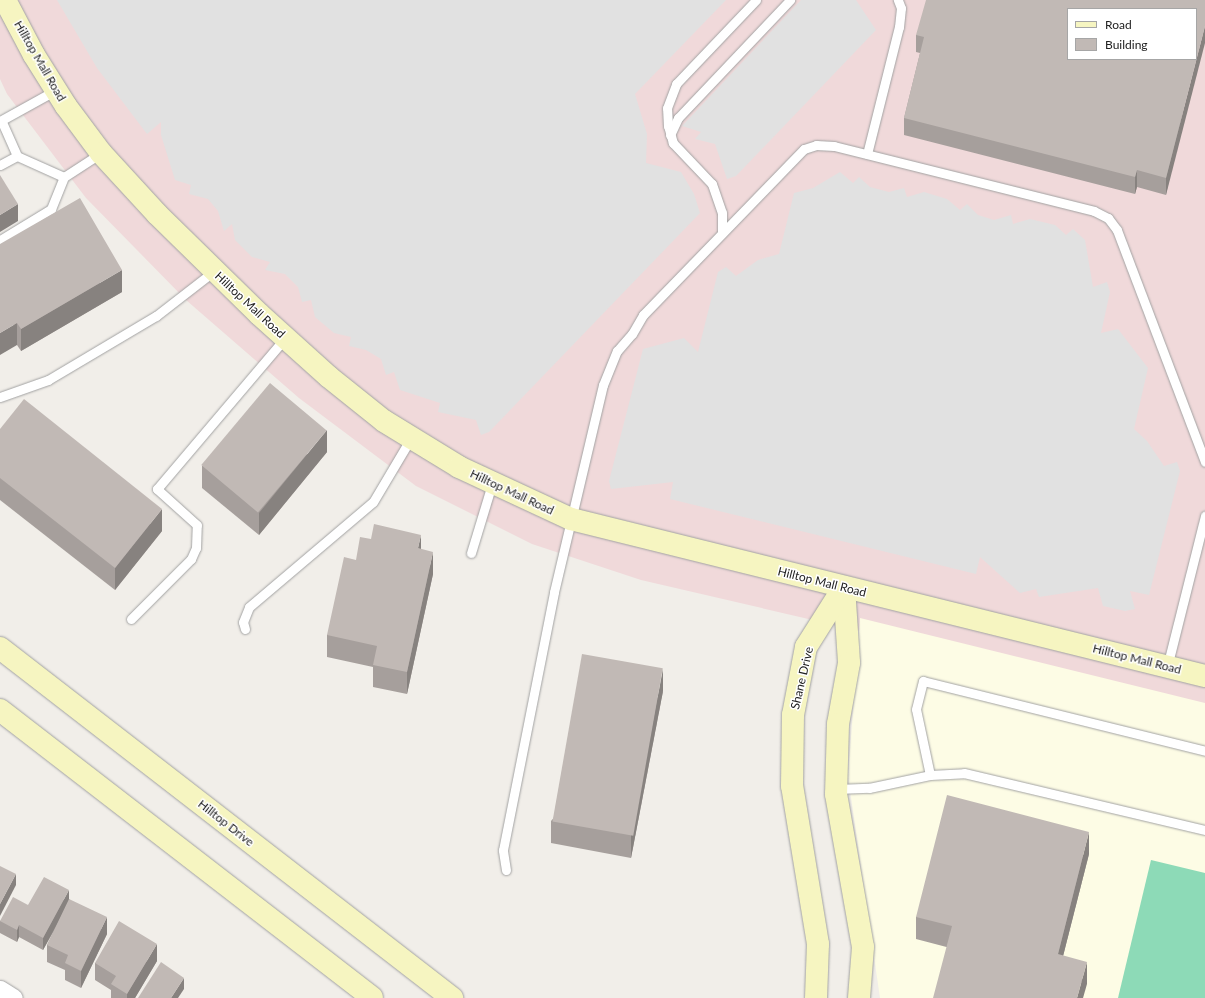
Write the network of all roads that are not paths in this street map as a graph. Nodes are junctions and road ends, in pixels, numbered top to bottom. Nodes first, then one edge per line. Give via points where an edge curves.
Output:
1 (5, 0) edge
2 (756, 0) edge
3 (790, 0) edge
4 (898, 0) edge
5 (0, 5) edge
6 (56, 90) junction
7 (1, 122) edge
8 (670, 136) junction
9 (101, 153) junction
10 (867, 154) junction
11 (17, 156) junction
12 (0, 165) edge
13 (64, 176) junction
14 (722, 233) junction
15 (0, 240) edge
16 (214, 271) junction
17 (285, 338) junction
18 (0, 397) edge
19 (411, 438) junction
20 (1205, 462) edge
21 (492, 484) junction
22 (1205, 516) edge
23 (571, 518) junction
24 (471, 553) dead end
25 (844, 588) junction
26 (131, 619) dead end
27 (245, 629) dead end
28 (0, 648) edge
29 (1167, 666) junction
30 (1205, 676) edge
31 (0, 710) edge
32 (1205, 751) edge
33 (930, 775) junction
34 (836, 790) junction
35 (1205, 830) edge
36 (506, 870) dead end
37 (0, 990) edge
38 (13, 998) edge
39 (372, 998) edge
40 (452, 998) edge
41 (816, 998) edge
42 (859, 998) edge

1 - 5 street
1 - 6 street, Hilltop Mall Road
2 - 8 lane via 676,84 667,108
3 - 8 lane via 678,118
4 - 10 lane via 901,8 899,27
6 - 7 lane
6 - 9 street, Hilltop Mall Road
7 - 11 lane
8 - 14 lane via 678,149 712,184 722,213
9 - 13 lane
9 - 16 street, Hilltop Mall Road
10 - 14 lane via 824,144 804,149
10 - 20 lane via 1094,211 1108,218 1117,230
11 - 12 lane
11 - 13 lane
13 - 15 lane via 51,209
14 - 23 lane via 643,315 617,351 603,385
16 - 17 street, Hilltop Mall Road
16 - 18 lane via 156,316 48,380
17 - 19 street, Hilltop Mall Road via 354,399
17 - 26 lane via 157,489 197,525 196,548 191,559
19 - 21 street, Hilltop Mall Road
19 - 27 lane via 373,502 249,607 243,622
21 - 23 street, Hilltop Mall Road
21 - 24 lane
22 - 29 lane
23 - 25 street, Hilltop Mall Road
23 - 36 lane via 503,850
25 - 29 street, Hilltop Mall Road
25 - 34 street via 849,663 838,724
25 - 41 street, Shane Drive via 806,647 793,715 792,786 818,944
28 - 40 street, Hilltop Drive
29 - 30 street, Hilltop Mall Road
31 - 39 street
32 - 33 lane via 923,681 916,709
33 - 34 lane via 869,788
33 - 35 lane via 964,773
34 - 42 street via 863,947
37 - 38 street

